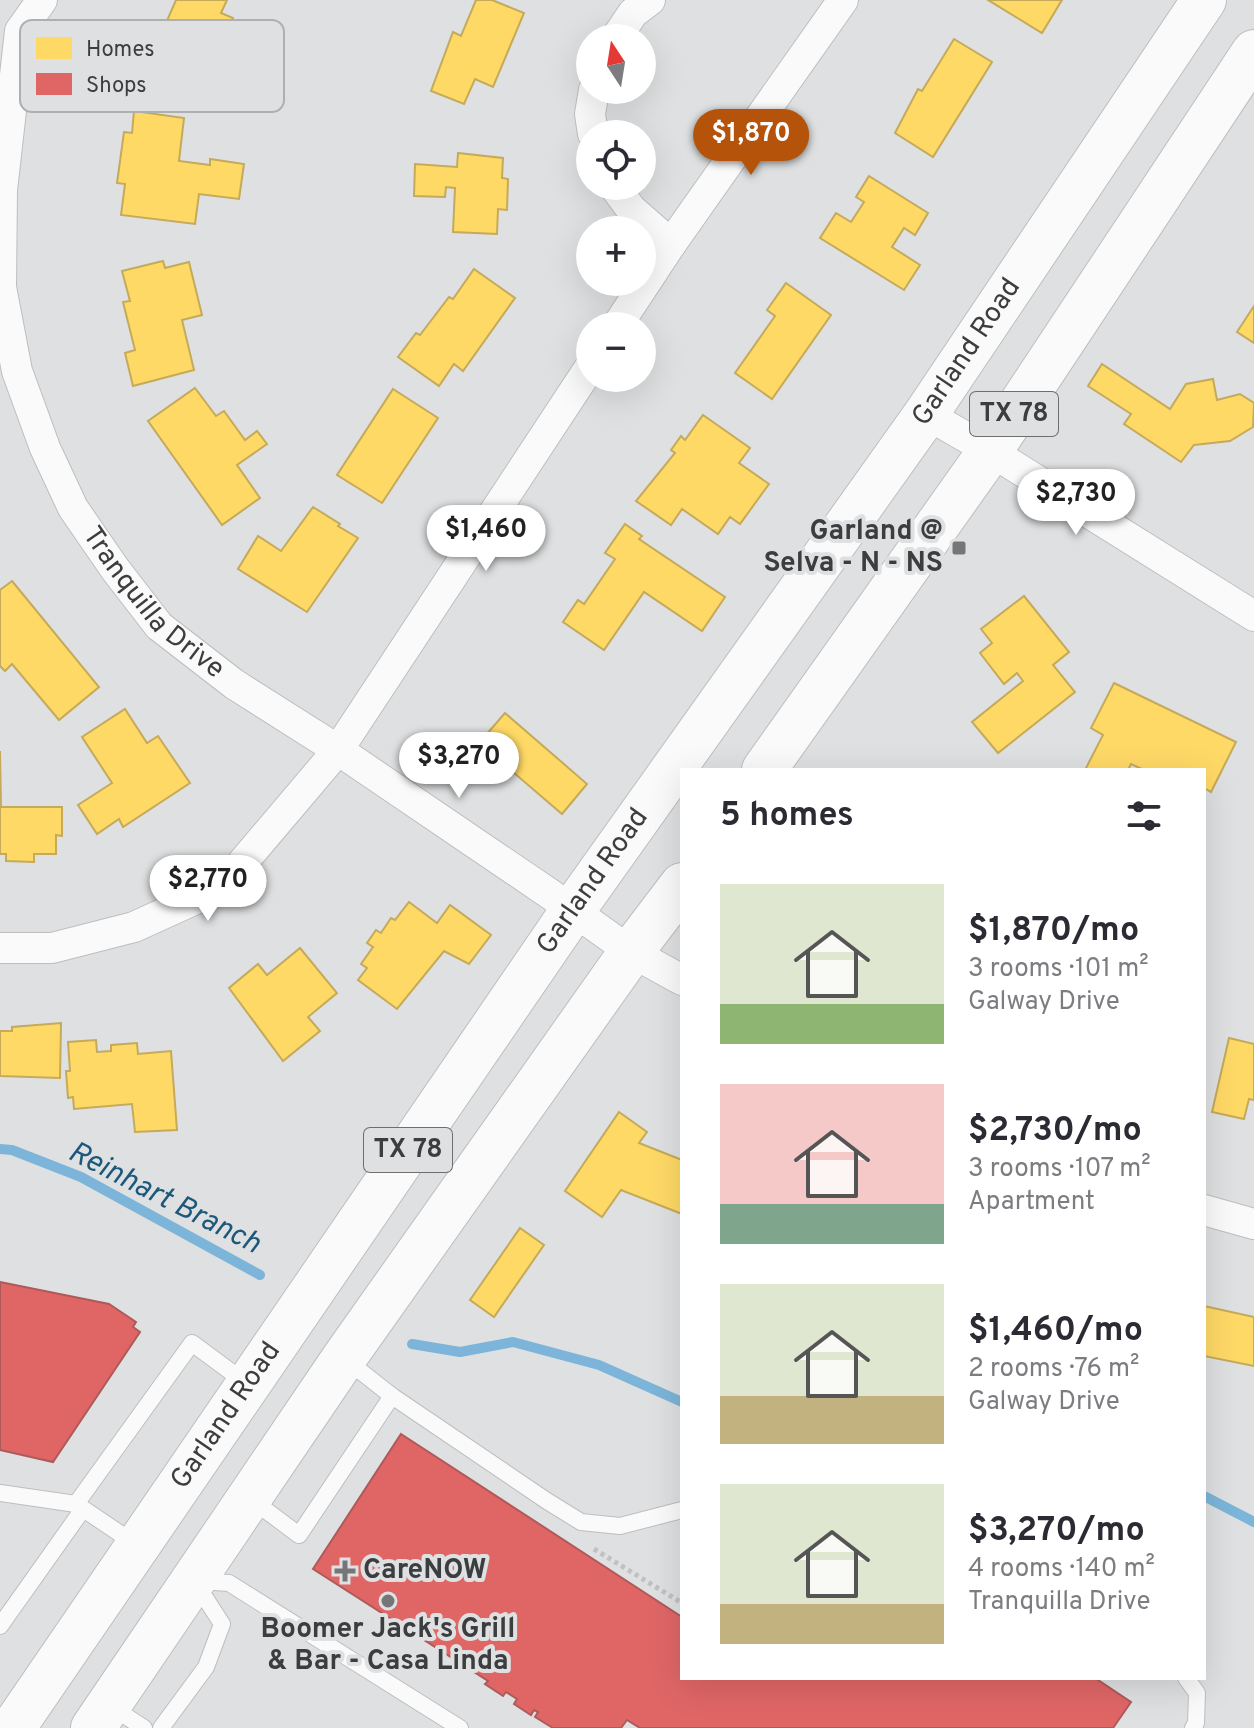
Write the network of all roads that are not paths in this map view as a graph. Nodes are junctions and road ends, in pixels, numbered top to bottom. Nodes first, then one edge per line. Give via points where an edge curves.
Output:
1 (42, 0) edge
2 (650, 0) edge
3 (842, 0) edge
4 (1204, 0) edge
5 (26, 20) edge
6 (626, 24) edge
7 (10, 41) edge
8 (1254, 52) edge
9 (624, 200) edge
10 (671, 244) junction
11 (626, 312) edge
12 (576, 388) edge
13 (926, 414) junction
14 (990, 451) junction
15 (1250, 604) edge
16 (338, 750) junction
17 (765, 768) edge
18 (680, 888) edge
19 (573, 910) junction
20 (0, 948) edge
21 (631, 952) junction
22 (680, 979) edge
23 (1206, 1211) edge
24 (1254, 1224) edge
25 (291, 1320) junction
26 (344, 1358) junction
27 (248, 1384) junction
28 (392, 1396) junction
29 (0, 1493) edge
30 (250, 1498) junction
31 (79, 1507) junction
32 (680, 1511) edge
33 (138, 1546) junction
34 (194, 1580) junction
35 (0, 1626) edge
36 (1187, 1680) edge
37 (115, 1720) edge
38 (13, 1728) edge
39 (161, 1728) edge
40 (460, 1728) edge
41 (1193, 1728) edge

1 - 5 street, Tranquilla Drive
2 - 6 street
3 - 10 street
4 - 13 main road, Garland Road / TX 78
7 - 16 street, Tranquilla Drive via 1,287 17,371 45,448 73,508 159,626 234,684
8 - 14 main road, TX 78
9 - 10 street
10 - 11 street
12 - 16 street
13 - 14 street
13 - 19 main road, Garland Road / TX 78
14 - 15 street
14 - 17 main road, TX 78
16 - 19 street, Tranquilla Drive
16 - 20 street via 227,881 211,892 134,927 52,948
18 - 21 main road, TX 78
19 - 21 street, Tranquilla Drive
19 - 25 main road, Garland Road / TX 78
21 - 22 street, Tranquilla Drive
21 - 26 main road, TX 78
23 - 24 street
25 - 26 main road
25 - 27 main road, Garland Road / TX 78
26 - 28 lane
26 - 30 main road, TX 78
27 - 31 lane via 192,1343
27 - 33 main road, Garland Road / TX 78
28 - 30 lane via 299,1535
28 - 32 lane via 581,1522 620,1526
29 - 31 lane
30 - 34 main road, TX 78
31 - 33 lane
31 - 35 lane
33 - 34 main road
33 - 38 main road, Garland Road / TX 78
34 - 37 main road, TX 78
34 - 39 lane via 222,1624 206,1667
34 - 40 lane via 229,1583
36 - 41 lane via 1197,1693

